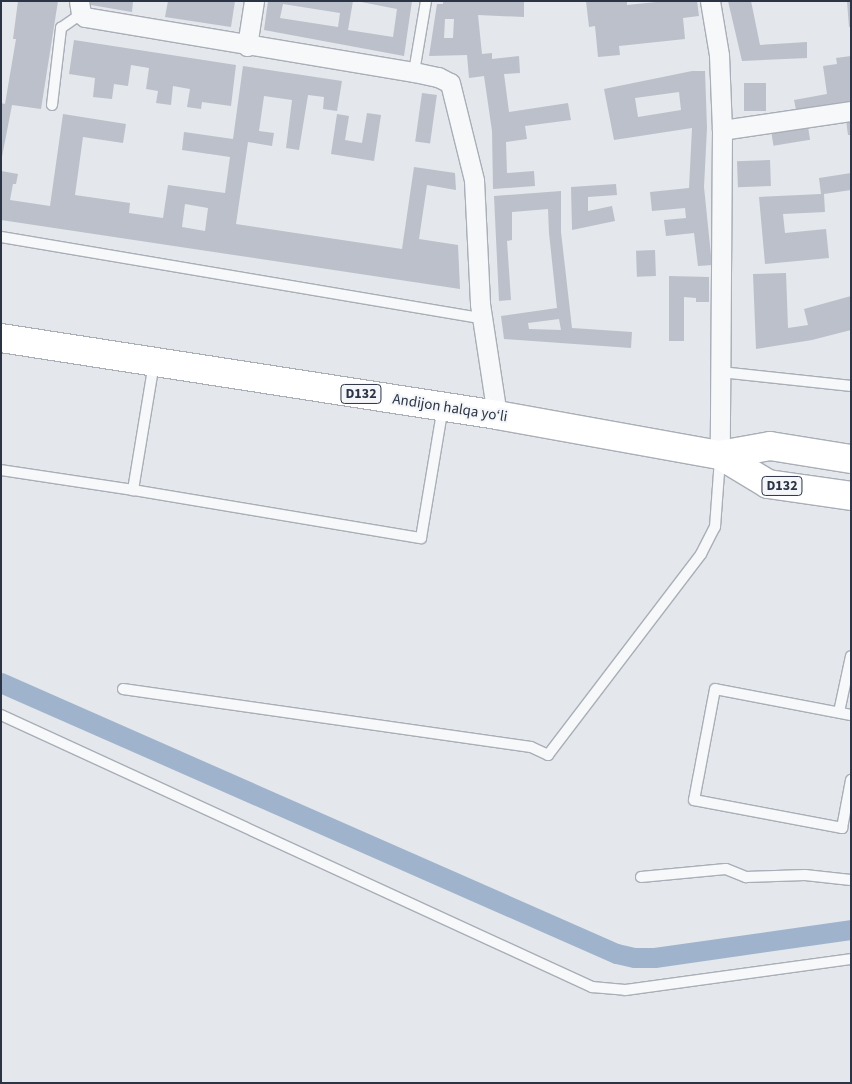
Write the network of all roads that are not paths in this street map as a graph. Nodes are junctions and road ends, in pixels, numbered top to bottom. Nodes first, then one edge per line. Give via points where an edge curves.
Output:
1 (254, 1) edge
2 (426, 1) edge
3 (710, 1) edge
4 (80, 8) edge
5 (247, 46) junction
6 (414, 72) junction
7 (52, 105) dead end
8 (851, 111) edge
9 (722, 130) junction
10 (1, 237) edge
11 (482, 318) junction
12 (1, 338) edge
13 (155, 362) junction
14 (721, 372) junction
15 (851, 386) edge
16 (443, 406) junction
17 (497, 415) junction
18 (720, 455) junction
19 (851, 459) edge
20 (1, 470) edge
21 (133, 490) junction
22 (851, 496) edge
23 (851, 656) edge
24 (123, 689) dead end
25 (839, 712) junction
26 (1, 715) edge
27 (851, 715) edge
28 (851, 780) edge
29 (642, 877) dead end
30 (851, 880) edge
31 (851, 959) edge

1 - 5 street
2 - 6 lane
3 - 9 street via 719,55
4 - 5 street via 85,17
4 - 7 lane via 61,28
5 - 6 street
6 - 11 street via 446,79 453,88 474,180
8 - 9 street
9 - 14 street
10 - 11 lane
11 - 17 street
12 - 13 highway, Andijon halqa yo‘li / D132
13 - 16 highway, Andijon halqa yo‘li / D132
13 - 21 lane
14 - 15 lane
14 - 18 street
16 - 17 highway, Andijon halqa yo‘li / D132
16 - 21 lane via 421,538
17 - 18 highway, Andijon halqa yo‘li / D132
18 - 19 highway, Andijon halqa yo‘li / D132 via 770,446
18 - 22 highway, Andijon halqa yo‘li / D132 via 768,484
18 - 24 lane via 716,527 701,554 548,755 531,747
20 - 21 lane
23 - 25 lane
25 - 27 lane
25 - 28 lane via 715,689 694,800 842,828
26 - 31 lane via 592,987 625,990
29 - 30 lane via 726,869 746,877 805,875

